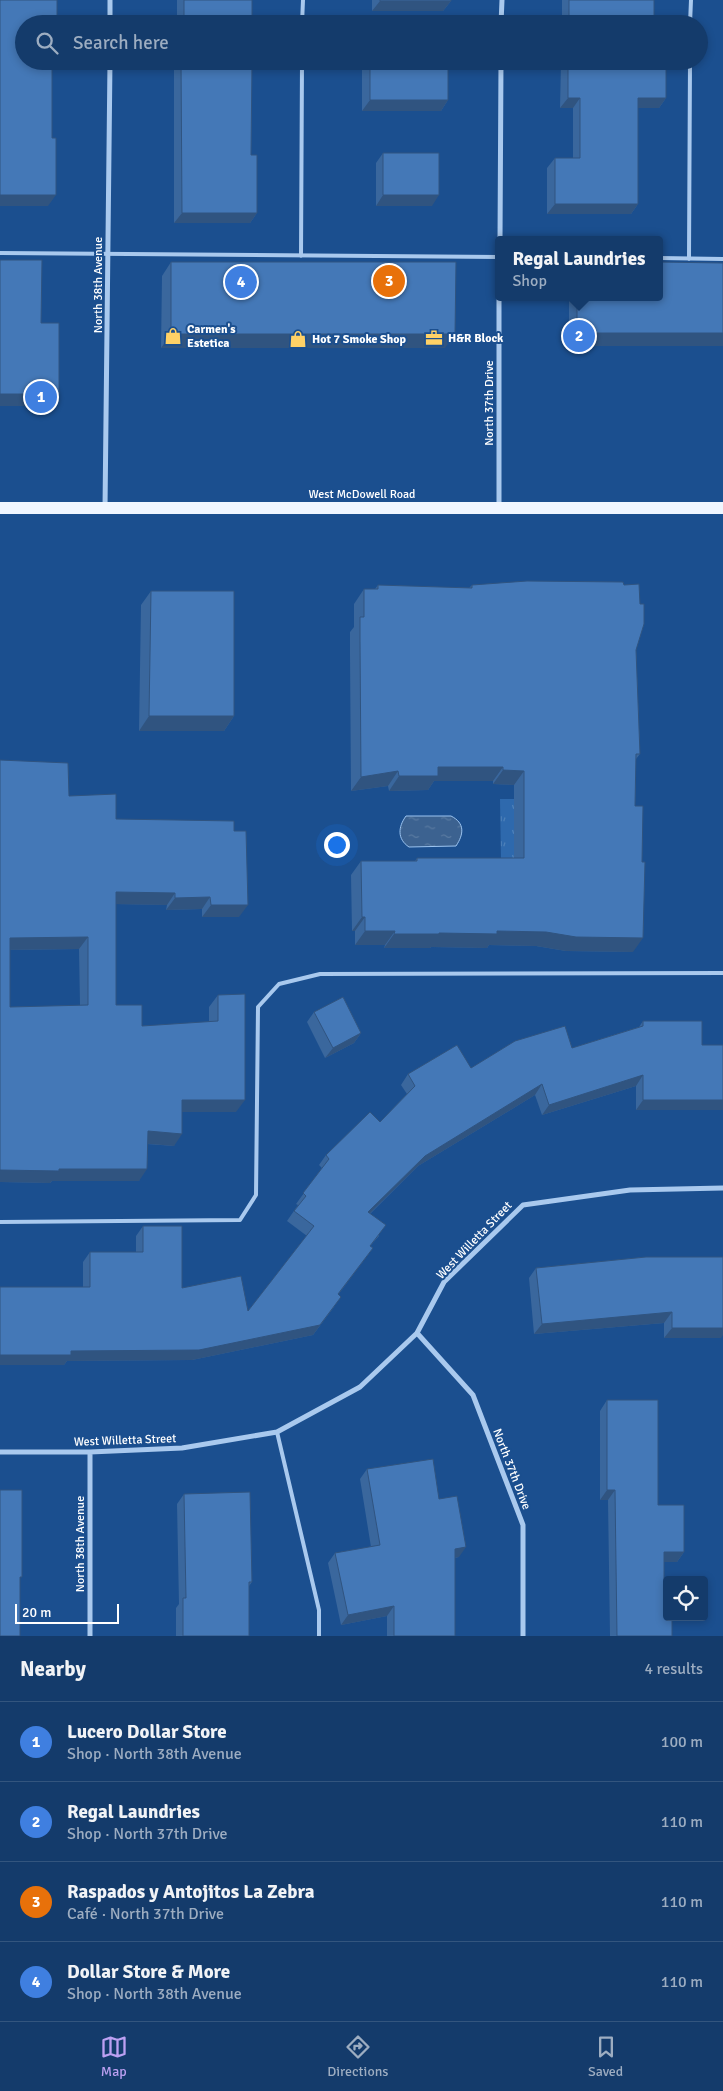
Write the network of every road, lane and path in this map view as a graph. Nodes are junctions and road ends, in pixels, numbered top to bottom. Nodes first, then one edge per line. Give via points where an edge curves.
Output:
1 (110, 0) edge
2 (303, 0) edge
3 (502, 0) edge
4 (690, 0) edge
5 (110, 15) edge
6 (302, 15) edge
7 (502, 15) edge
8 (690, 15) edge
9 (110, 70) edge
10 (302, 70) edge
11 (501, 70) edge
12 (690, 70) edge
13 (500, 236) edge
14 (0, 253) edge
15 (108, 254) junction
16 (301, 256) junction
17 (495, 257) edge
18 (663, 258) edge
19 (689, 259) junction
20 (723, 259) edge
21 (499, 301) edge
22 (0, 508) edge
23 (106, 508) junction
24 (723, 508) edge
25 (498, 509) junction
26 (723, 973) edge
27 (723, 1188) edge
28 (0, 1222) edge
29 (417, 1333) junction
30 (277, 1432) junction
31 (0, 1452) edge
32 (90, 1452) junction
33 (90, 1636) edge
34 (319, 1636) edge
35 (523, 1636) edge

1 - 5 street
2 - 6 lane
3 - 7 street
4 - 8 lane
9 - 15 street, North 38th Avenue
10 - 16 lane
11 - 13 street
12 - 19 lane
14 - 15 lane
15 - 16 lane
15 - 23 street, North 38th Avenue
16 - 17 lane
18 - 19 lane
19 - 20 lane
21 - 25 street, North 37th Drive
22 - 23 main road, West McDowell Road
23 - 25 main road, West McDowell Road
24 - 25 main road, West McDowell Road
26 - 28 lane via 320,974 279,984 258,1007 256,1195 240,1220
27 - 29 street, West Willetta Street via 630,1190 522,1205 444,1282
29 - 30 street, West Willetta Street via 360,1387
29 - 35 street, North 37th Drive via 473,1395 522,1525
30 - 32 street, West Willetta Street via 182,1448
30 - 34 lane via 319,1610
31 - 32 street, West Willetta Street
32 - 33 street, North 38th Avenue

